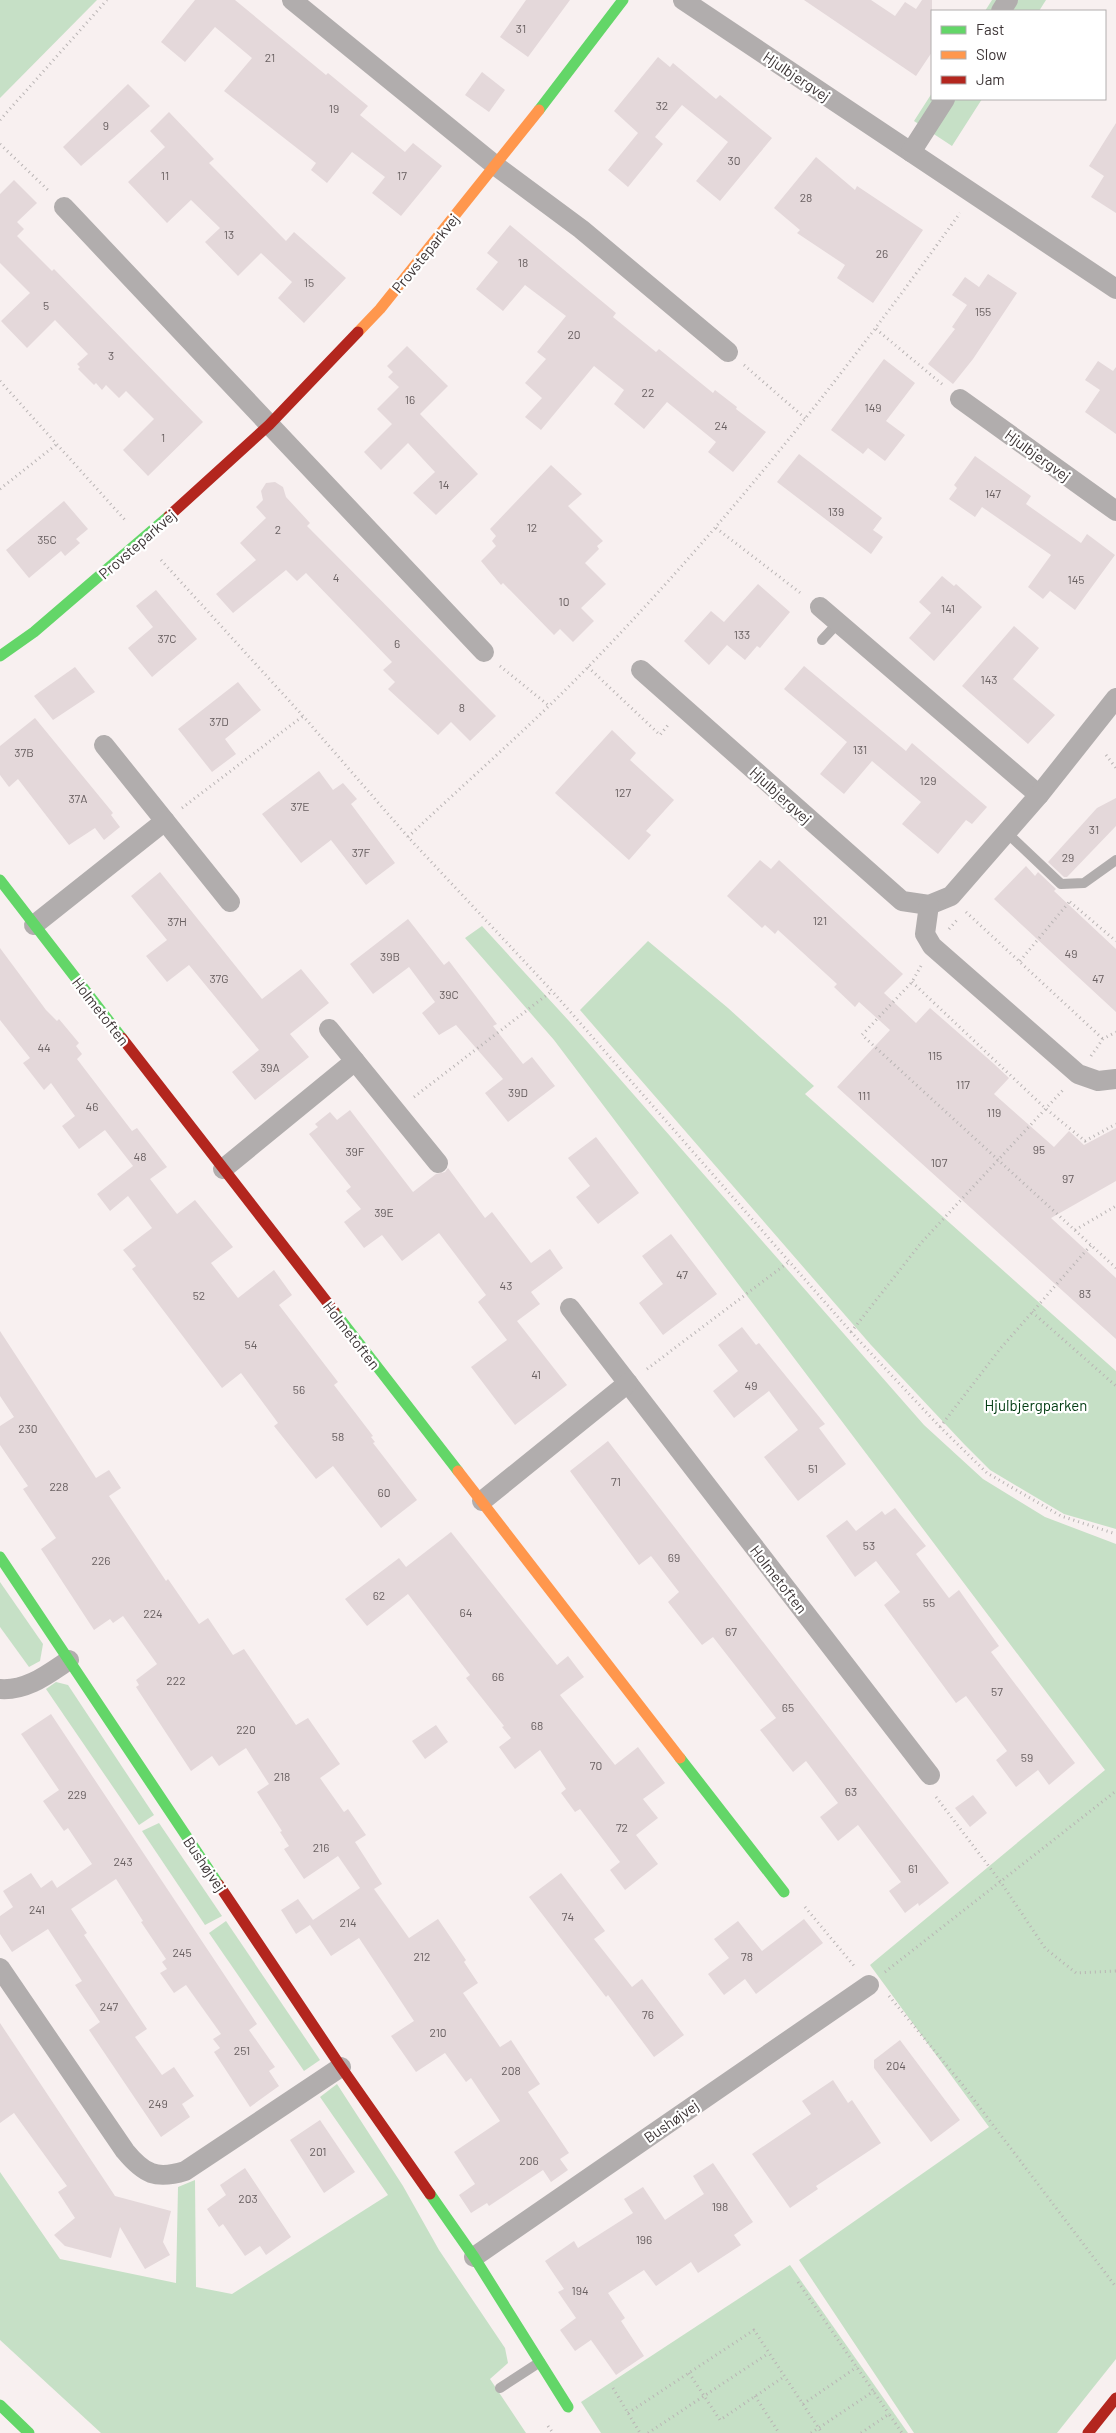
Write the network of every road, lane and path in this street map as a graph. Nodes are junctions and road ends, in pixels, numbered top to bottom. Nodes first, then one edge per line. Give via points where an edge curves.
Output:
1 (107, 0) edge
2 (292, 0) edge
3 (623, 0) edge
4 (683, 0) edge
5 (944, 100) edge
6 (0, 120) edge
7 (0, 144) edge
8 (911, 152) junction
9 (496, 166) junction
10 (974, 194) junction
11 (64, 207) joint
12 (1116, 290) edge
13 (876, 329) junction
14 (728, 352) joint
15 (0, 381) edge
16 (960, 399) joint
17 (806, 419) junction
18 (269, 425) junction
19 (57, 444) junction
20 (0, 488) edge
21 (1116, 511) edge
22 (716, 528) junction
23 (143, 540) junction
24 (820, 608) joint
25 (838, 623) junction
26 (822, 640) dead end
27 (484, 652) joint
28 (0, 656) edge
29 (588, 667) junction
30 (641, 670) dead end
31 (1116, 698) edge
32 (548, 705) junction
33 (682, 706) junction
34 (303, 716) junction
35 (104, 745) dead end
36 (1106, 755) dead end
37 (1116, 768) edge
38 (1039, 795) junction
39 (165, 821) junction
40 (1006, 832) junction
41 (408, 837) junction
42 (1116, 860) edge
43 (0, 880) edge
44 (1060, 884) junction
45 (230, 902) dead end
46 (1070, 902) junction
47 (929, 905) junction
48 (34, 925) junction
49 (1116, 941) edge
50 (932, 946) junction
51 (1020, 961) junction
52 (912, 982) junction
53 (552, 990) junction
54 (329, 1029) dead end
55 (1116, 1032) edge
56 (1103, 1039) junction
57 (355, 1061) junction
58 (1078, 1074) junction
59 (1116, 1079) edge
60 (1045, 1108) junction
61 (396, 1111) junction
62 (1116, 1124) edge
63 (997, 1159) junction
64 (438, 1163) dead end
65 (223, 1169) junction
66 (1116, 1206) edge
67 (1075, 1230) junction
68 (1091, 1245) junction
69 (790, 1261) junction
70 (1116, 1268) edge
71 (570, 1308) dead end
72 (1032, 1312) junction
73 (851, 1332) junction
74 (628, 1383) junction
75 (1116, 1386) edge
76 (940, 1427) junction
77 (482, 1501) junction
78 (1116, 1534) edge
79 (0, 1557) edge
80 (69, 1660) junction
81 (0, 1689) edge
82 (930, 1775) joint
83 (1116, 1791) edge
84 (1000, 1881) junction
85 (784, 1892) joint
86 (0, 1968) edge
87 (1116, 1971) edge
88 (869, 1985) junction
89 (341, 2067) junction
90 (474, 2257) junction
91 (798, 2282) dead end
92 (1116, 2287) edge
93 (769, 2353) junction
94 (541, 2362) junction
95 (857, 2367) junction
96 (688, 2373) junction
97 (785, 2376) junction
98 (500, 2388) dead end
99 (612, 2388) dead end
100 (874, 2391) junction
101 (704, 2396) junction
102 (755, 2396) junction
103 (1116, 2398) edge
104 (803, 2404) junction
105 (0, 2405) edge
106 (568, 2407) dead end
107 (628, 2413) junction
108 (890, 2414) junction
109 (819, 2428) junction
110 (29, 2433) edge
111 (640, 2433) edge
112 (648, 2433) edge
113 (779, 2433) edge
114 (811, 2433) edge
115 (822, 2433) edge
116 (861, 2433) edge
117 (902, 2433) edge
118 (1088, 2433) edge

1 - 6 path
2 - 9 street
3 - 9 street, Provsteparkvej
4 - 8 street, Hjulbjergvej
5 - 8 street
7 - 11 path
8 - 10 street, Hjulbjergvej
9 - 14 street via 581,229
9 - 18 street, Provsteparkvej via 380,309
10 - 12 street, Hjulbjergvej
10 - 13 path
11 - 18 street
13 - 16 path
13 - 17 path
14 - 17 path
15 - 19 path
16 - 21 street, Hjulbjergvej
17 - 22 path
18 - 23 street, Provsteparkvej
18 - 27 street
19 - 20 path
19 - 23 path
22 - 24 path
22 - 29 path
23 - 28 street, Provsteparkvej via 34,632
23 - 34 path
24 - 25 street
25 - 26 lane
25 - 38 street
27 - 32 path
29 - 32 path
29 - 33 path via 660,735
30 - 33 street, Hjulbjergvej
31 - 38 street
32 - 41 path
33 - 47 street, Hjulbjergvej via 902,901
34 - 39 path
34 - 41 path
35 - 39 street
36 - 37 path
38 - 40 street
39 - 45 street
39 - 48 street
40 - 44 lane
40 - 47 street via 951,896
41 - 53 path
42 - 44 lane via 1084,883
43 - 48 street, Holmetoften
44 - 46 path
46 - 49 path
46 - 51 path
47 - 50 street via 925,934
48 - 65 street, Holmetoften
50 - 51 path via 965,912
50 - 52 path
50 - 58 street
51 - 56 path
52 - 60 path
52 - 63 path via 862,1036
53 - 61 path
53 - 69 path
54 - 57 street
55 - 56 path
56 - 58 path
57 - 61 street
57 - 65 street
58 - 59 street via 1098,1081
58 - 60 path
60 - 62 path via 1085,1141
60 - 63 path
61 - 64 street
63 - 67 path
63 - 73 path via 921,1243
65 - 77 street, Holmetoften
66 - 67 path
67 - 68 path
68 - 70 path
68 - 72 path
69 - 73 path
69 - 74 path
71 - 74 street, Holmetoften
72 - 75 path
72 - 76 path
73 - 76 path
74 - 77 street
74 - 82 street, Holmetoften
76 - 78 path via 987,1473 1062,1516
77 - 85 street, Holmetoften
79 - 80 street, Bushøjvej
80 - 81 street via 43,1678 24,1686
80 - 89 street, Bushøjvej
82 - 84 path via 933,1793
83 - 84 path
84 - 87 path via 1045,1948 1068,1968 1087,1974
84 - 88 path
85 - 88 path via 798,1898
86 - 89 street via 125,2151 138,2167 153,2174 170,2176 185,2171
88 - 90 street, Bushøjvej
88 - 92 path via 885,1990 962,2084
89 - 90 street, Bushøjvej
90 - 94 street, Bushøjvej
91 - 95 path
93 - 96 path via 754,2330
93 - 97 path
93 - 101 path
94 - 98 lane
94 - 106 street, Bushøjvej
95 - 100 path
95 - 104 path
96 - 101 path
96 - 107 path
97 - 102 path
97 - 104 path
99 - 107 path
100 - 108 path
100 - 109 path
101 - 102 path via 720,2420
101 - 112 path
102 - 113 path
103 - 118 street
104 - 109 path
105 - 110 street
107 - 111 path
108 - 116 path
108 - 117 path
109 - 114 path
109 - 115 path

